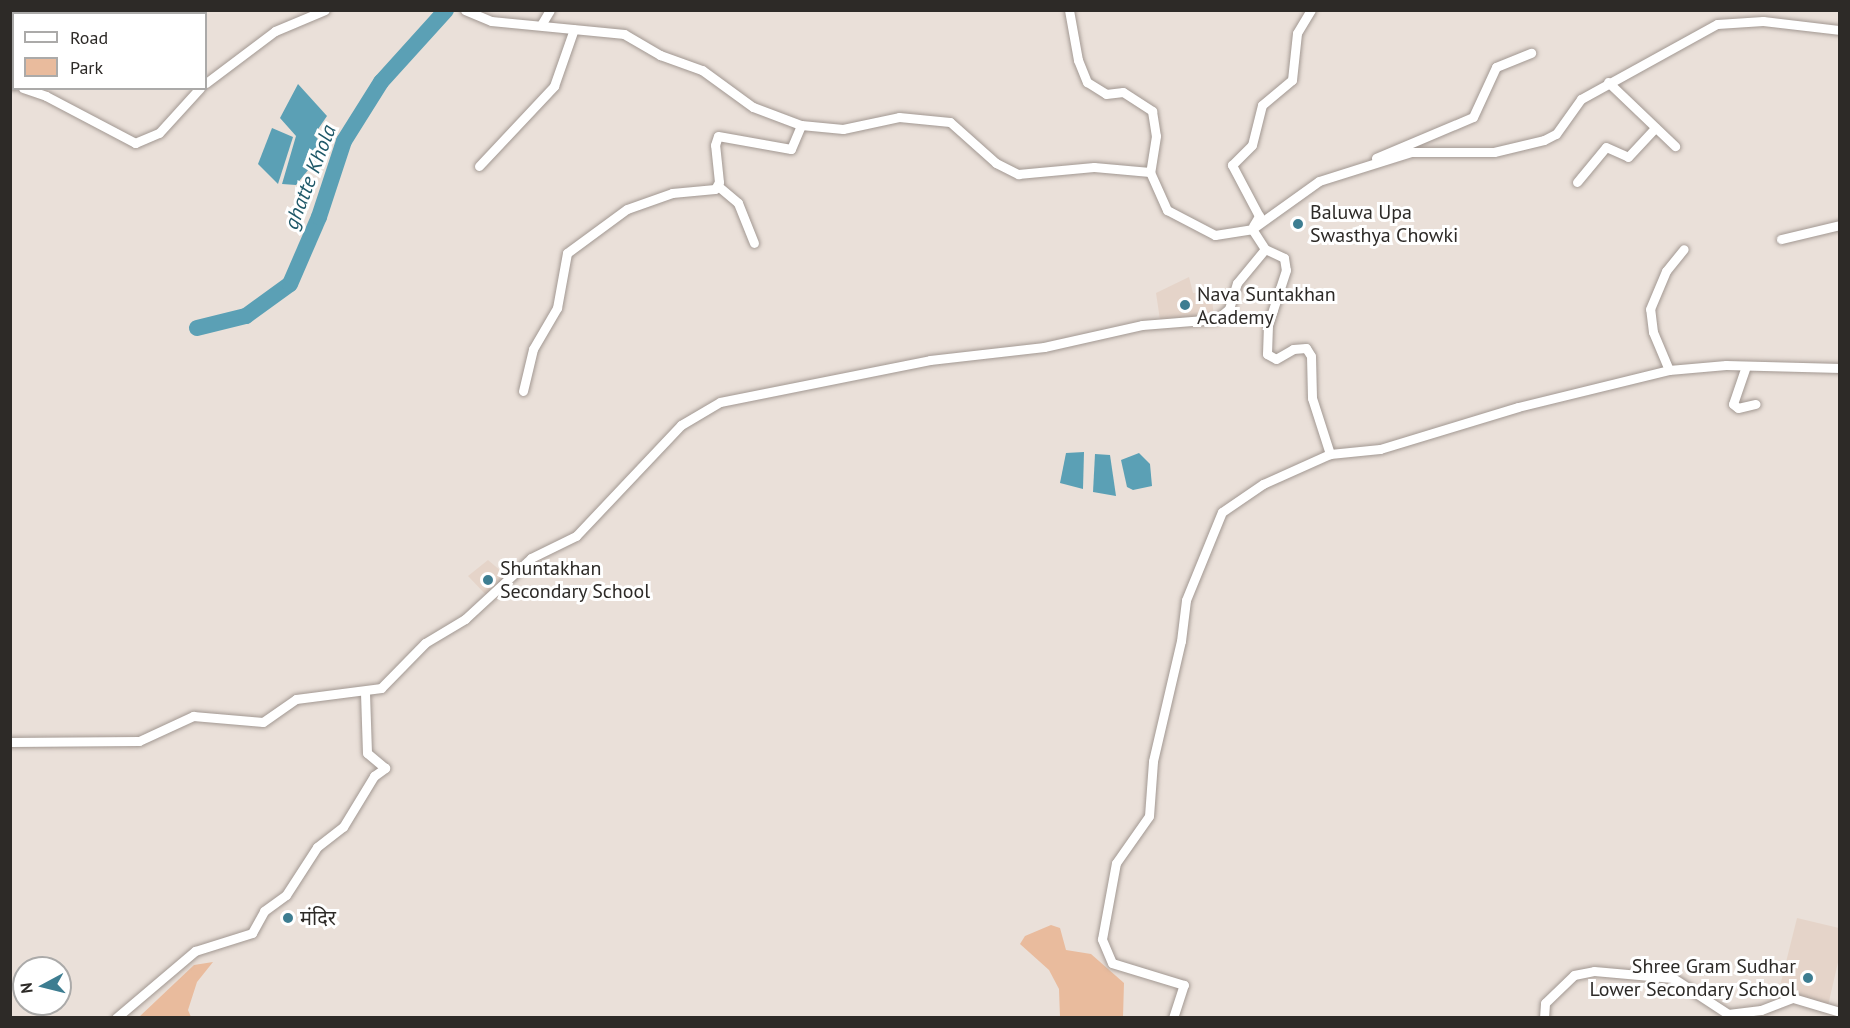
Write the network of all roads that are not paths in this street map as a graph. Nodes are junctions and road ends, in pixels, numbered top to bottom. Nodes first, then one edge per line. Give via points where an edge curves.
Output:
1 (325, 10) edge
2 (550, 10) edge
3 (1069, 10) edge
4 (1311, 10) edge
5 (468, 12) edge
6 (541, 25) junction
7 (574, 29) junction
8 (1839, 30) edge
9 (1531, 54) dead end
10 (207, 82) edge
11 (1608, 82) junction
12 (27, 90) edge
13 (198, 90) edge
14 (801, 125) junction
15 (1655, 128) junction
16 (1675, 146) dead end
17 (479, 166) dead end
18 (1362, 168) junction
19 (1150, 172) junction
20 (1577, 182) dead end
21 (718, 186) junction
22 (1839, 225) edge
23 (1252, 229) junction
24 (1781, 239) dead end
25 (754, 243) dead end
26 (1265, 249) junction
27 (1684, 249) dead end
28 (1746, 366) junction
29 (1839, 368) edge
30 (1670, 370) junction
31 (523, 391) dead end
32 (1756, 404) dead end
33 (1330, 454) junction
34 (365, 693) junction
35 (10, 742) edge
36 (1834, 1013) edge
37 (116, 1017) edge
38 (1173, 1017) edge
39 (1544, 1017) edge

1 - 10 street via 275,31
2 - 6 street
3 - 19 street via 1078,60 1087,82 1106,94 1123,92 1152,111 1156,136
4 - 23 street via 1297,33 1292,80 1262,105 1252,145 1232,165 1259,216
5 - 6 street
6 - 7 street
7 - 14 street via 624,34 660,55 702,70 753,107
7 - 17 street via 554,86
8 - 11 street via 1763,21 1717,24
9 - 18 street via 1496,67 1473,117
11 - 15 street
11 - 18 street via 1572,107 1556,134 1544,140 1494,152 1411,152
12 - 13 street via 135,143 159,133
14 - 19 street via 843,129 899,117 950,122 996,163 1018,174 1094,167
14 - 21 street via 795,146 787,150 754,139 718,136
15 - 16 street
15 - 20 street via 1628,157 1606,147
18 - 23 street via 1320,181
19 - 23 street via 1167,210 1215,235
21 - 25 street via 741,207
21 - 31 street via 711,191 664,195 627,209 567,253 557,308 533,350
22 - 24 street
23 - 26 street
26 - 33 street via 1284,258 1286,270 1268,325 1267,354 1276,360 1293,349 1306,348 1311,356 1312,398
26 - 34 street via 1237,283 1229,309 1217,319 1142,325 1044,347 930,360 720,402 681,425 576,536 531,558 465,619 425,643 381,688
27 - 30 street via 1666,272 1650,309 1653,332
28 - 29 street
28 - 30 street
28 - 32 street via 1733,404 1738,408
30 - 33 street via 1518,406 1380,449
33 - 38 street via 1263,484 1222,512 1186,600 1182,641 1153,761 1149,816 1116,863 1102,939 1112,963 1184,985
34 - 35 street via 296,699 263,722 193,716 139,741
34 - 37 street via 367,753 385,768 374,776 343,828 317,848 286,895 264,911 252,933 195,951
36 - 39 street via 1793,998 1761,1010 1728,1014 1673,978 1594,970 1575,975 1545,1003

